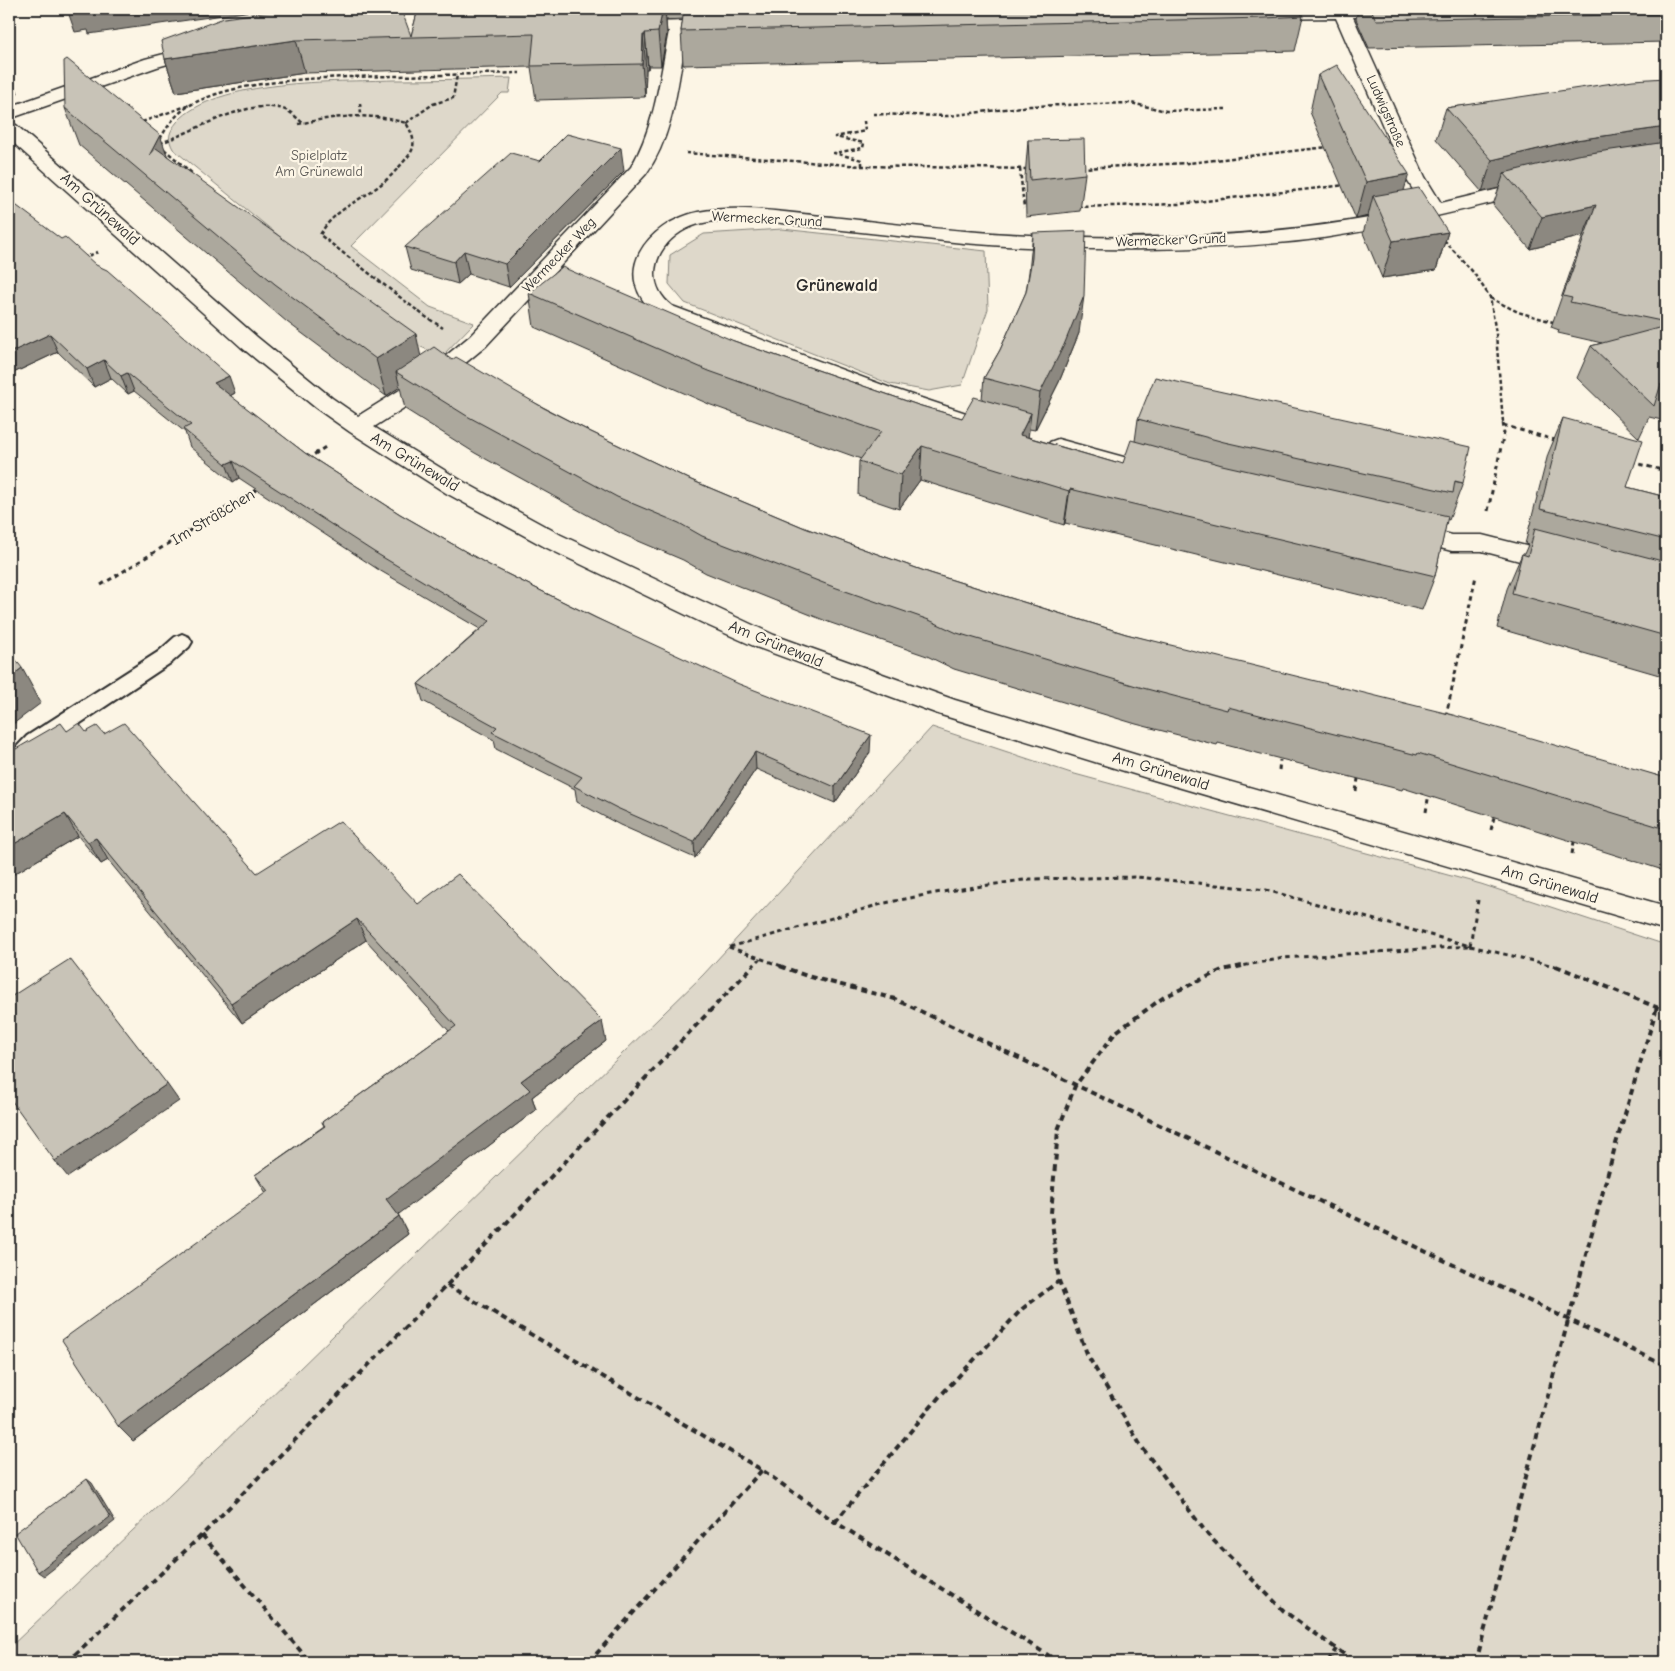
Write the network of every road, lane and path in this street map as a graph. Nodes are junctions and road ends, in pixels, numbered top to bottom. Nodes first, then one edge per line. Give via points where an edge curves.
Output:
1 (1342, 10) edge
2 (1409, 10) edge
3 (1243, 14) edge
4 (705, 17) edge
5 (731, 25) edge
6 (678, 26) junction
7 (612, 27) edge
8 (223, 45) edge
9 (457, 74) junction
10 (520, 74) edge
11 (207, 98) junction
12 (360, 103) dead end
13 (1226, 109) dead end
14 (9, 113) edge
15 (360, 114) junction
16 (873, 114) dead end
17 (864, 121) dead end
18 (139, 123) edge
19 (302, 123) junction
20 (406, 123) junction
21 (298, 124) dead end
22 (9, 129) edge
23 (160, 143) junction
24 (1333, 146) edge
25 (650, 155) junction
26 (862, 166) junction
27 (1076, 168) edge
28 (1020, 169) junction
29 (1037, 169) edge
30 (197, 178) edge
31 (1547, 184) edge
32 (1352, 185) edge
33 (1293, 188) dead end
34 (1295, 191) junction
35 (1076, 203) edge
36 (1179, 204) junction
37 (1033, 208) edge
38 (1182, 212) dead end
39 (1428, 213) junction
40 (1490, 297) junction
41 (1553, 322) dead end
42 (444, 329) dead end
43 (1503, 424) junction
44 (982, 425) edge
45 (358, 428) junction
46 (1040, 442) edge
47 (1567, 444) edge
48 (324, 448) dead end
49 (302, 462) edge
50 (1630, 462) edge
51 (1666, 471) edge
52 (1173, 478) edge
53 (262, 487) edge
54 (1386, 527) edge
55 (1482, 544) junction
56 (1582, 569) edge
57 (101, 585) dead end
58 (182, 642) dead end
59 (1445, 720) edge
60 (9, 768) edge
61 (1484, 864) junction
62 (1666, 918) edge
63 (1470, 946) junction
64 (760, 959) junction
65 (1656, 1007) junction
66 (1666, 1011) edge
67 (1075, 1086) junction
68 (1059, 1281) junction
69 (447, 1284) junction
70 (1568, 1320) junction
71 (1666, 1366) edge
72 (762, 1470) junction
73 (835, 1522) junction
74 (202, 1534) junction
75 (1336, 1649) junction
76 (67, 1662) edge
77 (310, 1662) edge
78 (589, 1662) edge
79 (1059, 1662) edge
80 (1328, 1662) edge
81 (1354, 1662) edge
82 (1476, 1662) edge

1 - 2 street
1 - 3 street
1 - 39 street, Ludwigstraße
4 - 5 street
4 - 6 street
6 - 7 street
6 - 25 street, Wermecker Weg via 657,136
8 - 14 street via 151,63
9 - 10 path
9 - 11 path via 291,80
9 - 20 path via 453,98 433,104
11 - 18 path
11 - 23 path via 166,124
12 - 15 path
13 - 16 path via 1166,111 1131,103 1030,106 948,116
15 - 19 path
15 - 20 path
17 - 26 path via 864,131 834,137 864,143 863,148 834,153 862,160
19 - 21 path
19 - 23 path via 295,115 272,107 253,108
20 - 42 path via 413,134 413,149 383,183 348,204 324,224 320,235
22 - 45 street, Am Grünewald via 249,342
23 - 30 path
24 - 27 path via 1189,163
25 - 26 path via 670,156 672,152
25 - 45 street, Wermecker Weg via 622,189 478,341 427,384
26 - 28 path
28 - 29 path
28 - 37 path via 1024,208
31 - 39 street, Wermecker Grund
32 - 34 path
33 - 34 path
34 - 36 path
35 - 36 path via 1077,207
36 - 38 path
39 - 40 path
39 - 44 street, Wermecker Grund via 1289,236 1099,242 1010,240 780,218 699,216 676,226 651,249 646,262 648,290 654,304 665,311 880,392
40 - 41 path via 1518,312
40 - 43 path
43 - 47 path
43 - 55 path
45 - 61 street, Am Grünewald via 454,487 553,541 765,641 947,707
46 - 52 street
48 - 49 path
50 - 51 path
53 - 57 path, Im Sträßchen
54 - 55 street via 1452,543
55 - 56 street
55 - 59 path
58 - 60 lane via 165,657 35,742
61 - 62 street, Am Grünewald
61 - 63 path
63 - 64 path via 1266,890 1137,876 1030,879 935,893 729,947
63 - 65 path via 1556,966
63 - 67 path via 1284,958 1222,970 1164,996 1116,1032
64 - 67 path via 807,976 896,999
64 - 69 path
65 - 66 path
65 - 70 path
67 - 68 path via 1058,1130 1051,1213
67 - 70 path
68 - 73 path via 1022,1309 940,1396
68 - 75 path via 1088,1356 1141,1446 1208,1535 1284,1611
69 - 72 path
69 - 74 path
70 - 71 path
70 - 82 path
72 - 73 path
72 - 78 path
73 - 79 path
74 - 76 path
74 - 77 path
75 - 80 path
75 - 81 path

